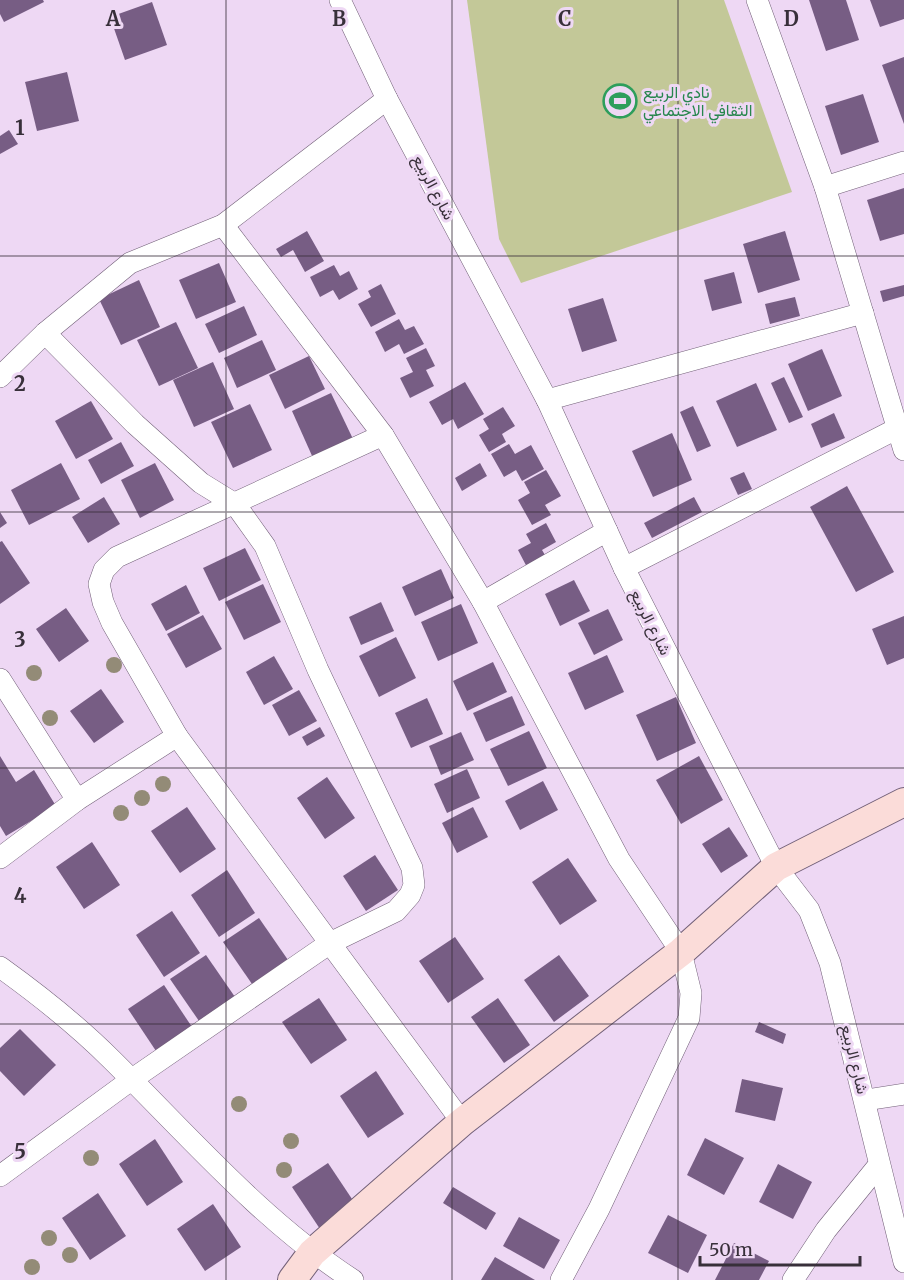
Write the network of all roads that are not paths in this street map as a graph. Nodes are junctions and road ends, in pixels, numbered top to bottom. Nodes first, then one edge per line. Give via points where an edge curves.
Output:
1 (340, 0) edge
2 (757, 0) edge
3 (387, 99) junction
4 (904, 162) edge
5 (825, 187) junction
6 (223, 225) junction
7 (863, 313) junction
8 (45, 333) junction
9 (0, 377) edge
10 (547, 400) junction
11 (901, 427) edge
12 (383, 435) junction
13 (904, 450) edge
14 (235, 504) junction
15 (607, 531) junction
16 (624, 568) junction
17 (483, 602) junction
18 (0, 679) edge
19 (177, 736) junction
20 (77, 800) junction
21 (904, 802) edge
22 (0, 858) edge
23 (776, 867) junction
24 (330, 943) junction
25 (681, 952) junction
26 (0, 967) edge
27 (131, 1080) junction
28 (904, 1094) edge
29 (866, 1100) junction
30 (462, 1122) junction
31 (878, 1166) junction
32 (0, 1176) edge
33 (312, 1253) junction
34 (904, 1263) edge
35 (292, 1280) edge
36 (353, 1280) edge
37 (561, 1280) edge
38 (793, 1280) edge

1 - 3 street, شارع الربيع
2 - 5 street
3 - 6 street
3 - 10 street, شارع الربيع
4 - 5 street
5 - 7 street
6 - 8 street via 130,263
6 - 12 street
7 - 10 street
7 - 11 street
8 - 9 street
8 - 14 street via 135,424 193,476
10 - 15 street, شارع الربيع
11 - 13 street
11 - 16 street
12 - 14 street
12 - 17 street
14 - 19 street via 117,557 104,570 99,584 112,623
14 - 24 street via 265,546 318,670 412,868 414,885 396,911
15 - 16 street, شارع الربيع
15 - 17 street
16 - 23 street, شارع الربيع
17 - 25 street via 619,859
18 - 20 street
19 - 20 street
19 - 24 street
20 - 22 street
21 - 23 main road
23 - 25 main road
23 - 29 street, شارع الربيع via 809,910 830,963
24 - 27 street
24 - 30 street
25 - 30 main road
25 - 37 street via 691,993 689,1018
26 - 27 street via 75,1027
27 - 32 street
27 - 33 street
28 - 29 street
29 - 31 street, شارع الربيع
30 - 33 main road
31 - 34 street, شارع الربيع
31 - 38 street via 826,1230
33 - 35 main road
33 - 36 street

